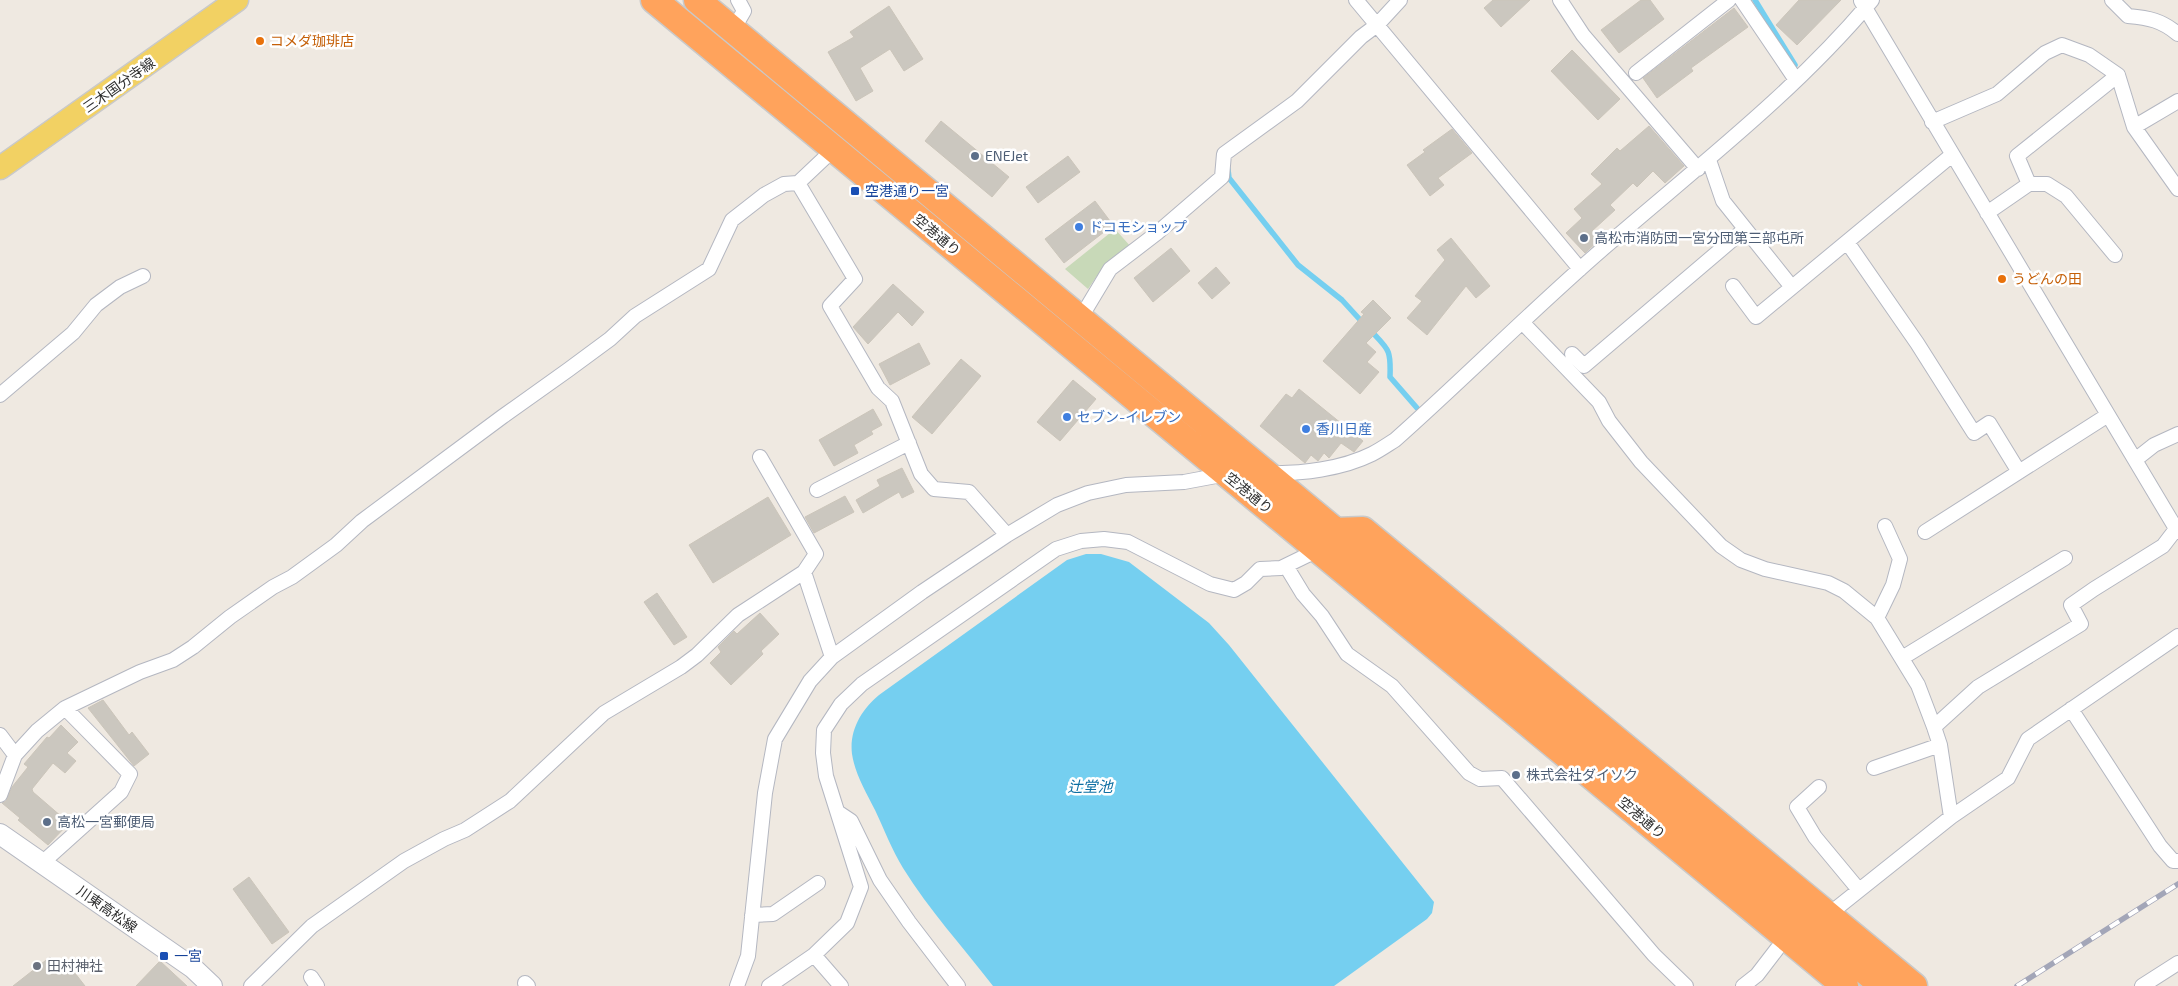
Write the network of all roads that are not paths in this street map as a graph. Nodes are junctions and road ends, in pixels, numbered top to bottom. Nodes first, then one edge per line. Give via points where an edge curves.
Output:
1 (238, 0) edge
2 (654, 0) edge
3 (697, 0) edge
4 (738, 0) edge
5 (1356, 0) edge
6 (1400, 0) edge
7 (1560, 0) edge
8 (1729, 0) edge
9 (1742, 0) edge
10 (2112, 0) edge
11 (1866, 3) edge
12 (1377, 25) junction
13 (733, 30) junction
14 (2178, 34) edge
15 (1636, 73) dead end
16 (2118, 75) junction
17 (1796, 80) junction
18 (2178, 102) edge
19 (1932, 122) junction
20 (2134, 127) junction
21 (834, 149) junction
22 (1952, 155) junction
23 (1704, 165) junction
24 (0, 168) edge
25 (798, 183) junction
26 (2029, 184) junction
27 (2178, 189) edge
28 (1987, 213) junction
29 (1745, 228) junction
30 (1847, 242) junction
31 (2115, 255) dead end
32 (1580, 269) junction
33 (143, 276) dead end
34 (1733, 286) dead end
35 (1791, 286) junction
36 (1080, 319) junction
37 (1522, 322) junction
38 (1572, 354) dead end
39 (0, 395) edge
40 (2108, 415) junction
41 (2178, 434) edge
42 (909, 443) junction
43 (760, 457) dead end
44 (2134, 460) junction
45 (2019, 472) junction
46 (1265, 473) junction
47 (1226, 474) junction
48 (817, 490) dead end
49 (1885, 526) dead end
50 (2177, 531) edge
51 (1925, 532) dead end
52 (1007, 535) junction
53 (1326, 540) junction
54 (2065, 558) dead end
55 (1286, 566) junction
56 (804, 572) junction
57 (1877, 618) junction
58 (2178, 636) edge
59 (832, 657) junction
60 (1902, 658) junction
61 (65, 708) junction
62 (2071, 709) junction
63 (1934, 726) junction
64 (0, 735) edge
65 (1940, 746) junction
66 (15, 755) junction
67 (1874, 768) dead end
68 (1819, 787) dead end
69 (0, 795) edge
70 (1649, 808) junction
71 (839, 813) junction
72 (1951, 817) junction
73 (0, 834) edge
74 (2178, 861) edge
75 (42, 863) junction
76 (818, 883) dead end
77 (1859, 890) junction
78 (752, 915) junction
79 (1828, 915) junction
80 (1777, 949) junction
81 (814, 955) junction
82 (2178, 963) edge
83 (212, 986) edge
84 (251, 986) edge
85 (737, 986) edge
86 (768, 986) edge
87 (841, 986) edge
88 (958, 986) edge
89 (1686, 986) edge
90 (1743, 986) edge
91 (1821, 986) edge
92 (1845, 986) edge
93 (1883, 986) edge
94 (1914, 986) edge
95 (2142, 986) edge

1 - 24 main road, 三木国分寺線
2 - 21 highway, 空港通り
3 - 13 highway, 空港通り
4 - 13 street via 744,11
5 - 12 street
6 - 12 street
7 - 23 street via 1584,35
8 - 15 street
9 - 17 street
10 - 14 street via 2128,16 2164,23
11 - 17 street
11 - 19 street
12 - 32 street
12 - 36 street via 1297,102 1224,154 1222,176 1110,269
13 - 36 highway, 空港通り
16 - 19 street via 2089,55 2062,45 2045,53 1997,94
16 - 20 street
16 - 26 street via 2016,156
17 - 23 street
18 - 20 street
19 - 22 street
20 - 27 street
21 - 25 street
21 - 47 highway, 空港通り
22 - 28 street
22 - 30 street
23 - 29 street via 1723,201
23 - 32 street
25 - 42 street via 855,279 830,306 878,388 892,401
25 - 61 street via 784,184 764,195 732,220 709,269 635,316 292,577 258,597 173,660
26 - 28 street
26 - 31 street via 2047,184 2066,196
28 - 40 street
29 - 35 street
29 - 38 street via 1584,366
30 - 35 street
30 - 45 street via 1918,343 1974,433 1989,424
32 - 37 street
33 - 39 street via 120,287 96,305 73,333
34 - 35 street via 1756,317
36 - 46 highway, 空港通り
37 - 46 street via 1395,440 1372,454 1352,462 1312,470
37 - 57 street via 1599,402 1641,462 1721,546 1741,560 1765,569 1844,591
40 - 44 street
40 - 45 street
41 - 44 street
42 - 48 street
42 - 52 street via 921,474 934,489 969,492
43 - 56 street via 816,554
44 - 50 street
45 - 51 street
46 - 47 street
46 - 53 highway, 空港通り
47 - 52 street via 1184,482 1126,485 1088,493 1057,505
47 - 53 highway, 空港通り
49 - 57 street via 1900,559 1893,584
50 - 63 street via 2163,546 2071,605 2081,624 1978,687
52 - 59 street
53 - 55 street
53 - 70 highway, 空港通り
53 - 79 highway via 1363,530
53 - 80 highway via 1331,574
54 - 60 street
55 - 71 street via 1260,569 1234,590 1210,584 1128,542 1080,541 1056,549 862,684 841,704 824,730 823,753 826,776
55 - 89 street via 1302,594 1322,616 1347,654 1392,686 1469,773 1480,779 1502,778 1654,955
56 - 59 street
56 - 84 street via 738,615 681,667 604,713 510,800 465,830 404,861 312,926
57 - 60 street
58 - 62 street
59 - 78 street via 810,681 775,739 765,792
60 - 63 street via 1918,685
61 - 66 street via 37,730
61 - 75 street via 130,774 121,792
62 - 72 street via 2028,739 2008,778
62 - 74 street via 2160,846 2173,861
63 - 65 street
64 - 66 street
65 - 67 street
65 - 72 street
66 - 69 street
68 - 77 street via 1796,807 1815,837
70 - 92 highway, 空港通り
70 - 93 highway, 空港通り
71 - 81 street via 861,887 847,923
71 - 88 street via 851,821 880,880
72 - 77 street
73 - 75 main road, 川東高松線
75 - 83 main road, 川東高松線 via 193,968
76 - 78 street via 772,914
77 - 79 street
78 - 85 street via 748,956
79 - 94 highway
80 - 90 street
80 - 91 highway
81 - 86 street
81 - 87 street
82 - 95 street

